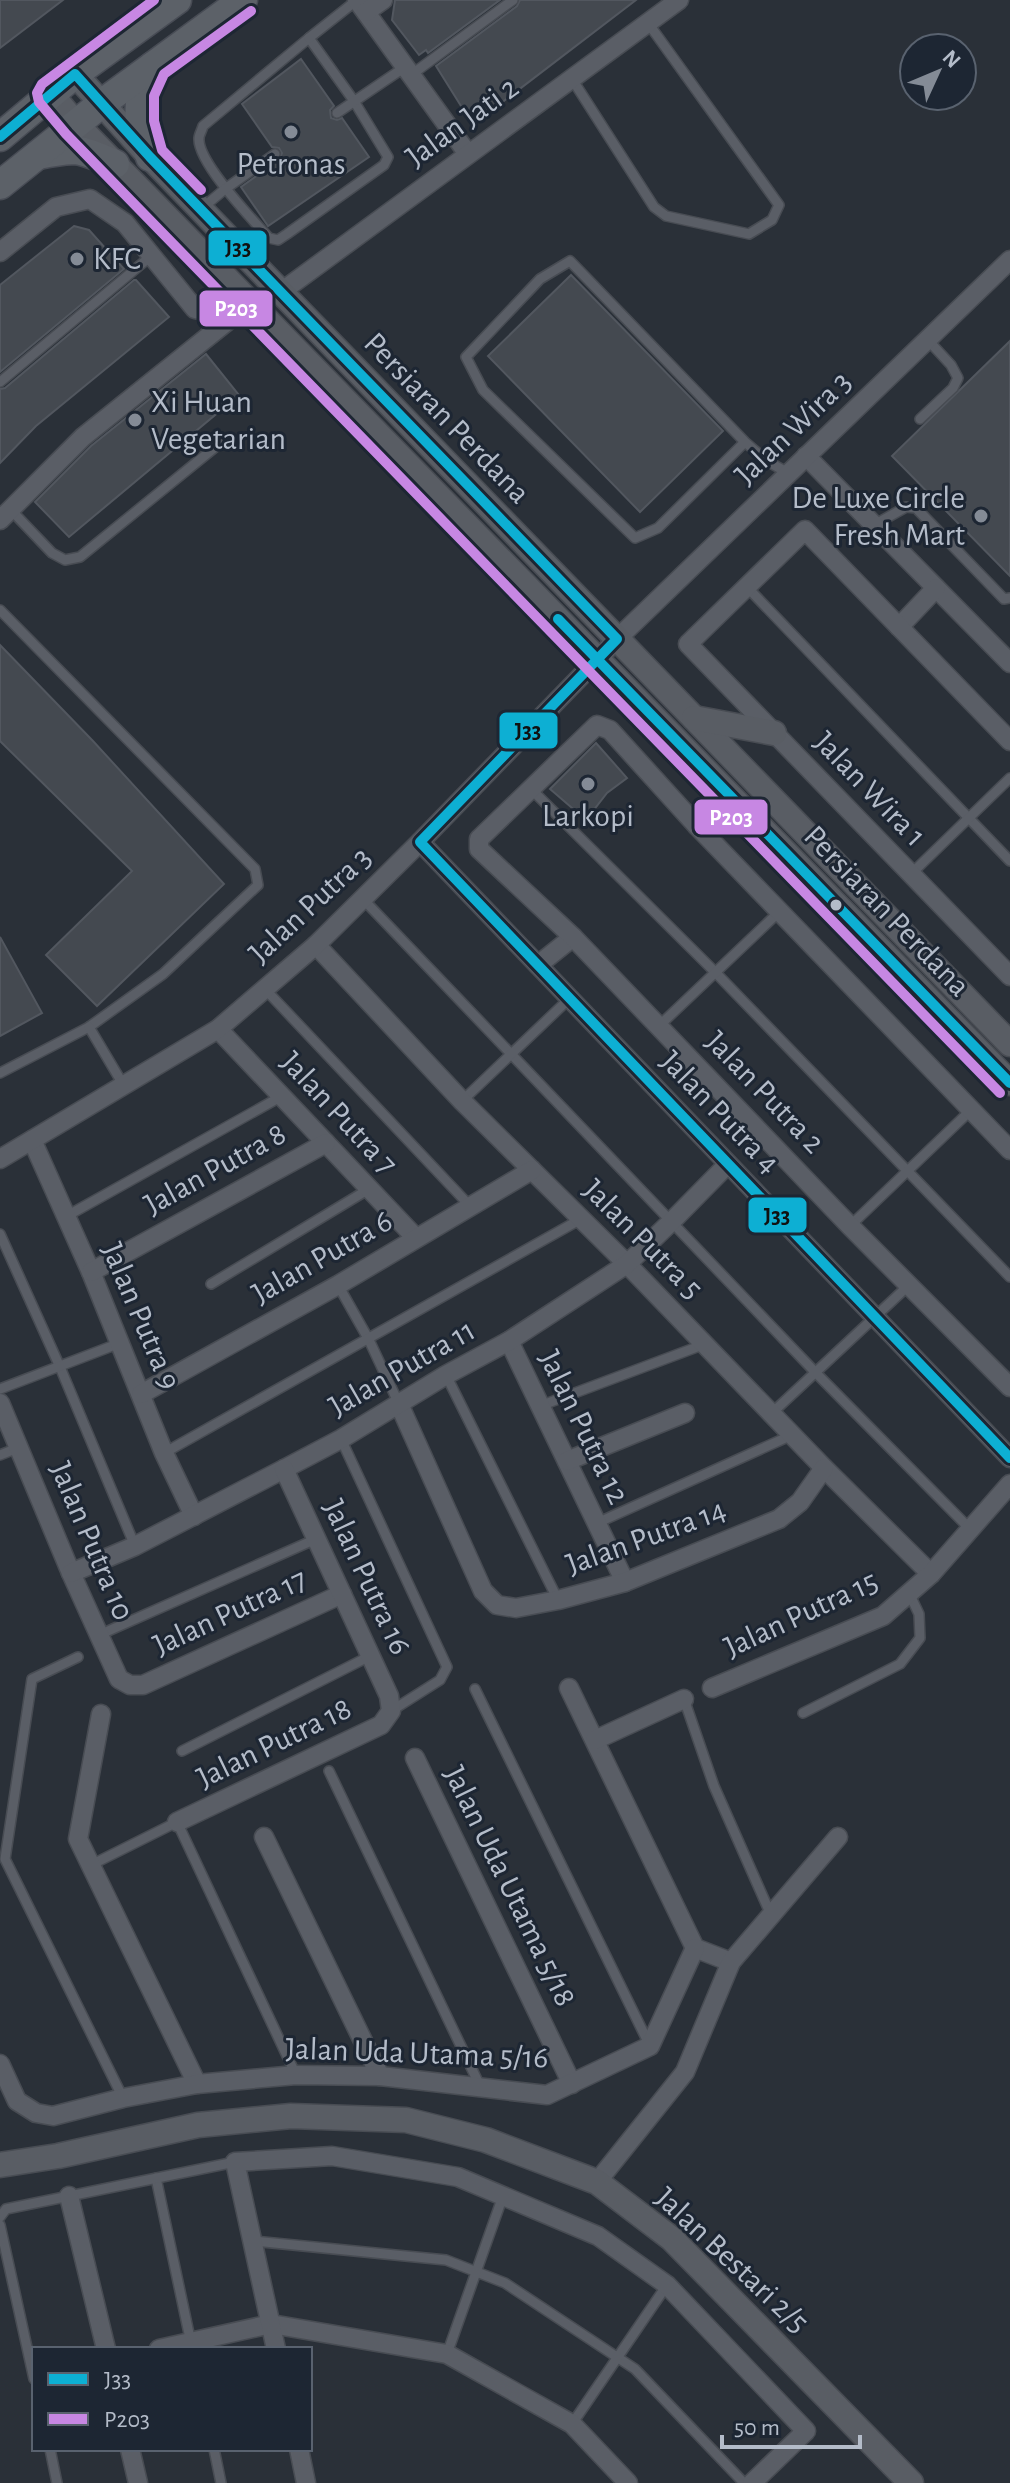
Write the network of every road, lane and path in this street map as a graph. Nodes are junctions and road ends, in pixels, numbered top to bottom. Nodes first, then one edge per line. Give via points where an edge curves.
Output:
1 (177, 0) edge
2 (243, 0) edge
3 (383, 0) edge
4 (513, 0) edge
5 (679, 0) edge
6 (360, 4) edge
7 (648, 23) junction
8 (309, 38) junction
9 (153, 65) junction
10 (408, 71) junction
11 (75, 74) junction
12 (572, 79) junction
13 (51, 94) junction
14 (354, 101) junction
15 (101, 104) junction
16 (337, 113) dead end
17 (76, 124) junction
18 (0, 137) edge
19 (275, 154) dead end
20 (468, 154) junction
21 (33, 156) junction
22 (150, 157) junction
23 (115, 164) junction
24 (0, 185) edge
25 (225, 189) junction
26 (200, 209) junction
27 (0, 252) edge
28 (151, 256) junction
29 (1010, 260) edge
30 (281, 292) junction
31 (195, 309) junction
32 (243, 309) junction
33 (927, 339) junction
34 (188, 353) junction
35 (0, 382) edge
36 (920, 419) dead end
37 (745, 442) junction
38 (219, 444) dead end
39 (806, 456) junction
40 (788, 473) junction
41 (5, 514) edge
42 (874, 525) junction
43 (747, 587) junction
44 (936, 588) junction
45 (1010, 598) edge
46 (0, 610) edge
47 (899, 627) junction
48 (617, 639) junction
49 (596, 659) junction
50 (1010, 663) edge
51 (694, 718) junction
52 (774, 733) junction
53 (1010, 741) edge
54 (1010, 778) edge
55 (531, 789) junction
56 (732, 797) junction
57 (969, 818) junction
58 (697, 826) junction
59 (420, 842) junction
60 (1010, 861) edge
61 (911, 874) junction
62 (362, 898) junction
63 (780, 911) junction
64 (573, 937) junction
65 (316, 945) junction
66 (538, 965) junction
67 (716, 973) junction
68 (1010, 976) edge
69 (265, 989) junction
70 (570, 998) junction
71 (660, 1025) junction
72 (89, 1027) junction
73 (218, 1029) junction
74 (1010, 1044) edge
75 (513, 1054) junction
76 (0, 1073) edge
77 (1010, 1083) edge
78 (124, 1086) junction
79 (282, 1096) junction
80 (462, 1101) junction
81 (971, 1110) junction
82 (32, 1140) junction
83 (326, 1143) junction
84 (1010, 1150) edge
85 (0, 1159) edge
86 (728, 1164) junction
87 (532, 1170) junction
88 (907, 1171) junction
89 (369, 1189) junction
90 (470, 1206) junction
91 (65, 1217) junction
92 (581, 1219) junction
93 (672, 1221) junction
94 (850, 1226) junction
95 (0, 1234) edge
96 (415, 1237) junction
97 (627, 1264) junction
98 (91, 1272) junction
99 (1010, 1277) edge
100 (211, 1284) dead end
101 (338, 1285) junction
102 (909, 1285) junction
103 (875, 1318) junction
104 (369, 1340) junction
105 (509, 1341) junction
106 (120, 1343) junction
107 (706, 1344) junction
108 (60, 1367) junction
109 (816, 1373) junction
110 (446, 1375) junction
111 (1010, 1387) edge
112 (0, 1389) edge
113 (141, 1394) junction
114 (0, 1403) edge
115 (399, 1404) junction
116 (540, 1406) junction
117 (685, 1413) dead end
118 (772, 1413) junction
119 (792, 1435) junction
120 (341, 1439) junction
121 (20, 1447) junction
122 (164, 1453) junction
123 (0, 1455) edge
124 (1010, 1458) edge
125 (567, 1461) junction
126 (824, 1468) junction
127 (284, 1469) junction
128 (1010, 1484) edge
129 (194, 1516) junction
130 (597, 1523) junction
131 (971, 1530) junction
132 (316, 1539) junction
133 (135, 1546) junction
134 (71, 1573) junction
135 (931, 1574) junction
136 (625, 1582) junction
137 (342, 1594) junction
138 (910, 1595) junction
139 (558, 1600) junction
140 (99, 1635) junction
141 (370, 1656) junction
142 (78, 1657) dead end
143 (143, 1685) joint
144 (569, 1688) dead end
145 (712, 1688) dead end
146 (475, 1689) dead end
147 (684, 1699) joint
148 (391, 1711) junction
149 (803, 1713) dead end
150 (101, 1714) dead end
151 (595, 1740) junction
152 (182, 1751) dead end
153 (415, 1758) dead end
154 (329, 1771) dead end
155 (177, 1822) junction
156 (264, 1837) dead end
157 (838, 1837) dead end
158 (91, 1865) junction
159 (771, 1915) junction
160 (695, 1948) junction
161 (731, 1962) junction
162 (650, 2046) junction
163 (0, 2064) edge
164 (296, 2075) junction
165 (380, 2076) junction
166 (197, 2084) junction
167 (572, 2084) junction
168 (481, 2088) junction
169 (123, 2098) junction
170 (235, 2162) junction
171 (0, 2165) edge
172 (156, 2178) junction
173 (597, 2182) junction
174 (69, 2196) junction
175 (503, 2196) junction
176 (0, 2217) edge
177 (0, 2225) edge
178 (253, 2241) junction
179 (476, 2272) junction
180 (667, 2285) junction
181 (271, 2324) junction
182 (192, 2346) edge
183 (106, 2347) edge
184 (276, 2347) edge
185 (447, 2354) junction
186 (617, 2357) junction
187 (32, 2369) edge
188 (572, 2424) junction
189 (50, 2451) edge
190 (130, 2451) edge
191 (214, 2451) edge
192 (299, 2451) edge
193 (57, 2483) edge
194 (138, 2483) edge
195 (221, 2483) edge
196 (306, 2483) edge
197 (628, 2483) edge
198 (744, 2483) edge
199 (752, 2483) edge
200 (911, 2483) edge

1 - 11 main road
2 - 9 main road
3 - 6 street
4 - 10 lane
5 - 7 street, Jalan Jati 2
6 - 8 lane
6 - 10 street
7 - 12 street, Jalan Jati 2
7 - 12 lane via 779,205 772,220 749,234 666,216 654,207
8 - 14 lane
8 - 25 lane via 203,126 200,148
9 - 15 main road
9 - 22 main road via 140,93 140,123
10 - 14 lane
10 - 20 street
11 - 13 main road
11 - 15 main road, Persiaran Perdana
12 - 20 street, Jalan Jati 2
13 - 17 main road, Persiaran Perdana
13 - 18 main road
14 - 16 lane
14 - 25 lane via 384,147 384,165 287,234 269,238
15 - 17 main road
15 - 22 main road, Persiaran Perdana
17 - 21 main road
17 - 23 main road, Persiaran Perdana
19 - 25 lane
20 - 30 street, Jalan Jati 2
21 - 23 main road via 81,150
21 - 24 main road
22 - 26 main road, Persiaran Perdana
23 - 32 main road, Persiaran Perdana
25 - 26 lane
26 - 30 main road, Persiaran Perdana
27 - 28 street via 56,207 90,199 125,223
28 - 31 street
28 - 35 lane
29 - 33 street, Jalan Wira 3
30 - 48 main road, Persiaran Perdana
31 - 32 street via 217,314
31 - 34 street
32 - 34 street
32 - 49 main road, Persiaran Perdana
33 - 36 lane via 958,378
33 - 39 street, Jalan Wira 3
34 - 41 street via 83,437
37 - 37 lane via 570,261 540,279 466,357 483,390 635,538 658,528
37 - 40 lane
38 - 41 lane via 80,557 65,560 52,553
39 - 40 street, Jalan Wira 3
39 - 42 street
40 - 48 street, Jalan Wira 3
42 - 44 street
42 - 45 lane via 906,507 916,508 1004,599
43 - 47 street via 805,530
43 - 52 street, Jalan Wira 1 via 688,644
43 - 57 lane
44 - 47 street
44 - 50 street
46 - 72 lane via 255,869 258,885 163,974
47 - 53 street
48 - 49 street, Jalan Putra 3
48 - 51 main road, Persiaran Perdana
49 - 56 main road, Persiaran Perdana
49 - 59 street, Jalan Putra 3
51 - 52 main road
51 - 74 main road, Persiaran Perdana
52 - 61 street, Jalan Wira 1
54 - 57 lane
55 - 58 street via 597,725 610,730
55 - 64 street, Jalan Putra 2 via 479,839 479,849
55 - 67 lane
56 - 58 street
56 - 77 main road, Persiaran Perdana
57 - 60 lane
57 - 61 lane
58 - 63 street
59 - 62 street, Jalan Putra 3
59 - 66 street, Jalan Putra 4
61 - 68 street, Jalan Wira 1
62 - 65 street, Jalan Putra 3
62 - 75 lane
63 - 67 lane
63 - 81 street
64 - 66 street
64 - 71 street, Jalan Putra 2
65 - 69 street, Jalan Putra 3
65 - 80 street, Jalan Putra 5
66 - 70 street, Jalan Putra 4
67 - 71 lane
67 - 88 lane
69 - 73 street, Jalan Putra 3
69 - 90 lane
70 - 75 lane
70 - 86 street, Jalan Putra 4
71 - 94 street, Jalan Putra 2
72 - 76 lane
72 - 78 lane
73 - 78 street, Jalan Putra 3
73 - 79 street, Jalan Putra 7
75 - 80 lane
75 - 93 lane
78 - 82 street, Jalan Putra 3
79 - 83 street, Jalan Putra 7
79 - 91 lane
80 - 87 street, Jalan Putra 5
81 - 84 street
81 - 88 lane
82 - 85 street, Jalan Putra 3
82 - 91 street, Jalan Putra 9
83 - 89 street, Jalan Putra 7
83 - 98 street, Jalan Putra 8
86 - 93 street, Jalan Putra 11
86 - 103 street, Jalan Putra 4
87 - 90 street, Jalan Putra 6
87 - 92 street, Jalan Putra 5
88 - 94 lane
88 - 99 lane
89 - 96 street, Jalan Putra 7
89 - 100 lane
90 - 96 street, Jalan Putra 6
91 - 98 street, Jalan Putra 9
92 - 97 street, Jalan Putra 5
92 - 104 lane
93 - 97 street, Jalan Putra 11
93 - 109 lane
94 - 102 street, Jalan Putra 2
95 - 108 lane
96 - 101 street, Jalan Putra 6
97 - 105 street, Jalan Putra 11
97 - 107 street, Jalan Putra 5
98 - 106 street, Jalan Putra 9
101 - 104 lane
101 - 113 street, Jalan Putra 6
102 - 103 lane
102 - 111 street, Jalan Putra 2
103 - 109 lane
103 - 124 street, Jalan Putra 4
104 - 115 lane
104 - 122 lane
105 - 110 street, Jalan Putra 11
105 - 116 street, Jalan Putra 12
106 - 108 lane
106 - 113 street, Jalan Putra 9
107 - 116 lane
107 - 118 street, Jalan Putra 5
108 - 112 lane
108 - 133 lane
109 - 118 lane
109 - 131 lane
110 - 115 street, Jalan Putra 11
110 - 139 lane
113 - 122 street, Jalan Putra 9
114 - 121 street, Jalan Putra 10
115 - 120 street, Jalan Putra 11
115 - 139 street, Jalan Putra 14 via 483,1591 497,1605 516,1608
116 - 125 street, Jalan Putra 12
117 - 125 street
118 - 119 street, Jalan Putra 5
119 - 126 street, Jalan Putra 5
119 - 130 lane
120 - 127 street, Jalan Putra 11
120 - 148 lane via 447,1667 440,1680
121 - 123 lane
121 - 134 street, Jalan Putra 10
122 - 129 street, Jalan Putra 9
125 - 130 street, Jalan Putra 12
126 - 135 street, Jalan Putra 5
126 - 136 street, Jalan Putra 14 via 800,1502 779,1519
127 - 129 street, Jalan Putra 11
127 - 132 street, Jalan Putra 16
128 - 131 street, Jalan Putra 15
129 - 133 street, Jalan Putra 11
130 - 136 street, Jalan Putra 12
131 - 135 street, Jalan Putra 15
132 - 137 street, Jalan Putra 16
132 - 140 lane
133 - 134 street, Jalan Putra 11
134 - 140 street, Jalan Putra 10
135 - 138 street, Jalan Putra 15
136 - 139 street, Jalan Putra 14
137 - 141 street, Jalan Putra 16
137 - 143 street, Jalan Putra 17
138 - 145 street, Jalan Putra 15 via 883,1616
138 - 149 lane via 919,1614 920,1638 900,1664
140 - 143 street, Jalan Putra 10 via 119,1679
141 - 148 street, Jalan Putra 16
141 - 152 lane
142 - 169 lane via 32,1679 5,1859
144 - 151 street
146 - 162 lane
147 - 151 street
147 - 159 lane via 714,1786
148 - 155 street, Jalan Putra 18 via 381,1725
150 - 158 street via 78,1839
151 - 160 street
153 - 167 street, Jalan Uda Utama 5/18
154 - 168 lane
155 - 158 lane
155 - 164 lane
156 - 165 street
157 - 159 street
158 - 166 street
159 - 161 street
160 - 161 street
160 - 162 street
161 - 173 street via 685,2072
162 - 167 street, Jalan Uda Utama 5/16
163 - 169 street, Jalan Uda Utama 5/16 via 17,2101 36,2113 53,2116
164 - 165 street, Jalan Uda Utama 5/16
164 - 166 street, Jalan Uda Utama 5/16
165 - 168 street, Jalan Uda Utama 5/16
166 - 169 street, Jalan Uda Utama 5/16
167 - 168 street, Jalan Uda Utama 5/16 via 547,2095
170 - 172 lane
170 - 175 street via 332,2156 458,2177
170 - 178 street
171 - 173 main road, Jalan Bestari 2/5 via 198,2125 291,2116 406,2120 486,2140
172 - 174 lane
172 - 182 lane
173 - 200 main road, Jalan Bestari 2/5 via 672,2239
174 - 176 lane via 6,2209
174 - 183 street
175 - 179 lane
175 - 180 street via 598,2236
177 - 187 lane
178 - 179 lane via 446,2260
178 - 181 street
179 - 185 lane
179 - 186 lane via 505,2283
180 - 186 lane
180 - 199 street via 806,2431
181 - 182 street
181 - 184 street
181 - 185 street
185 - 188 street
186 - 188 lane
186 - 198 lane via 635,2369
188 - 197 street
189 - 193 lane
190 - 194 street
191 - 195 lane
192 - 196 street

